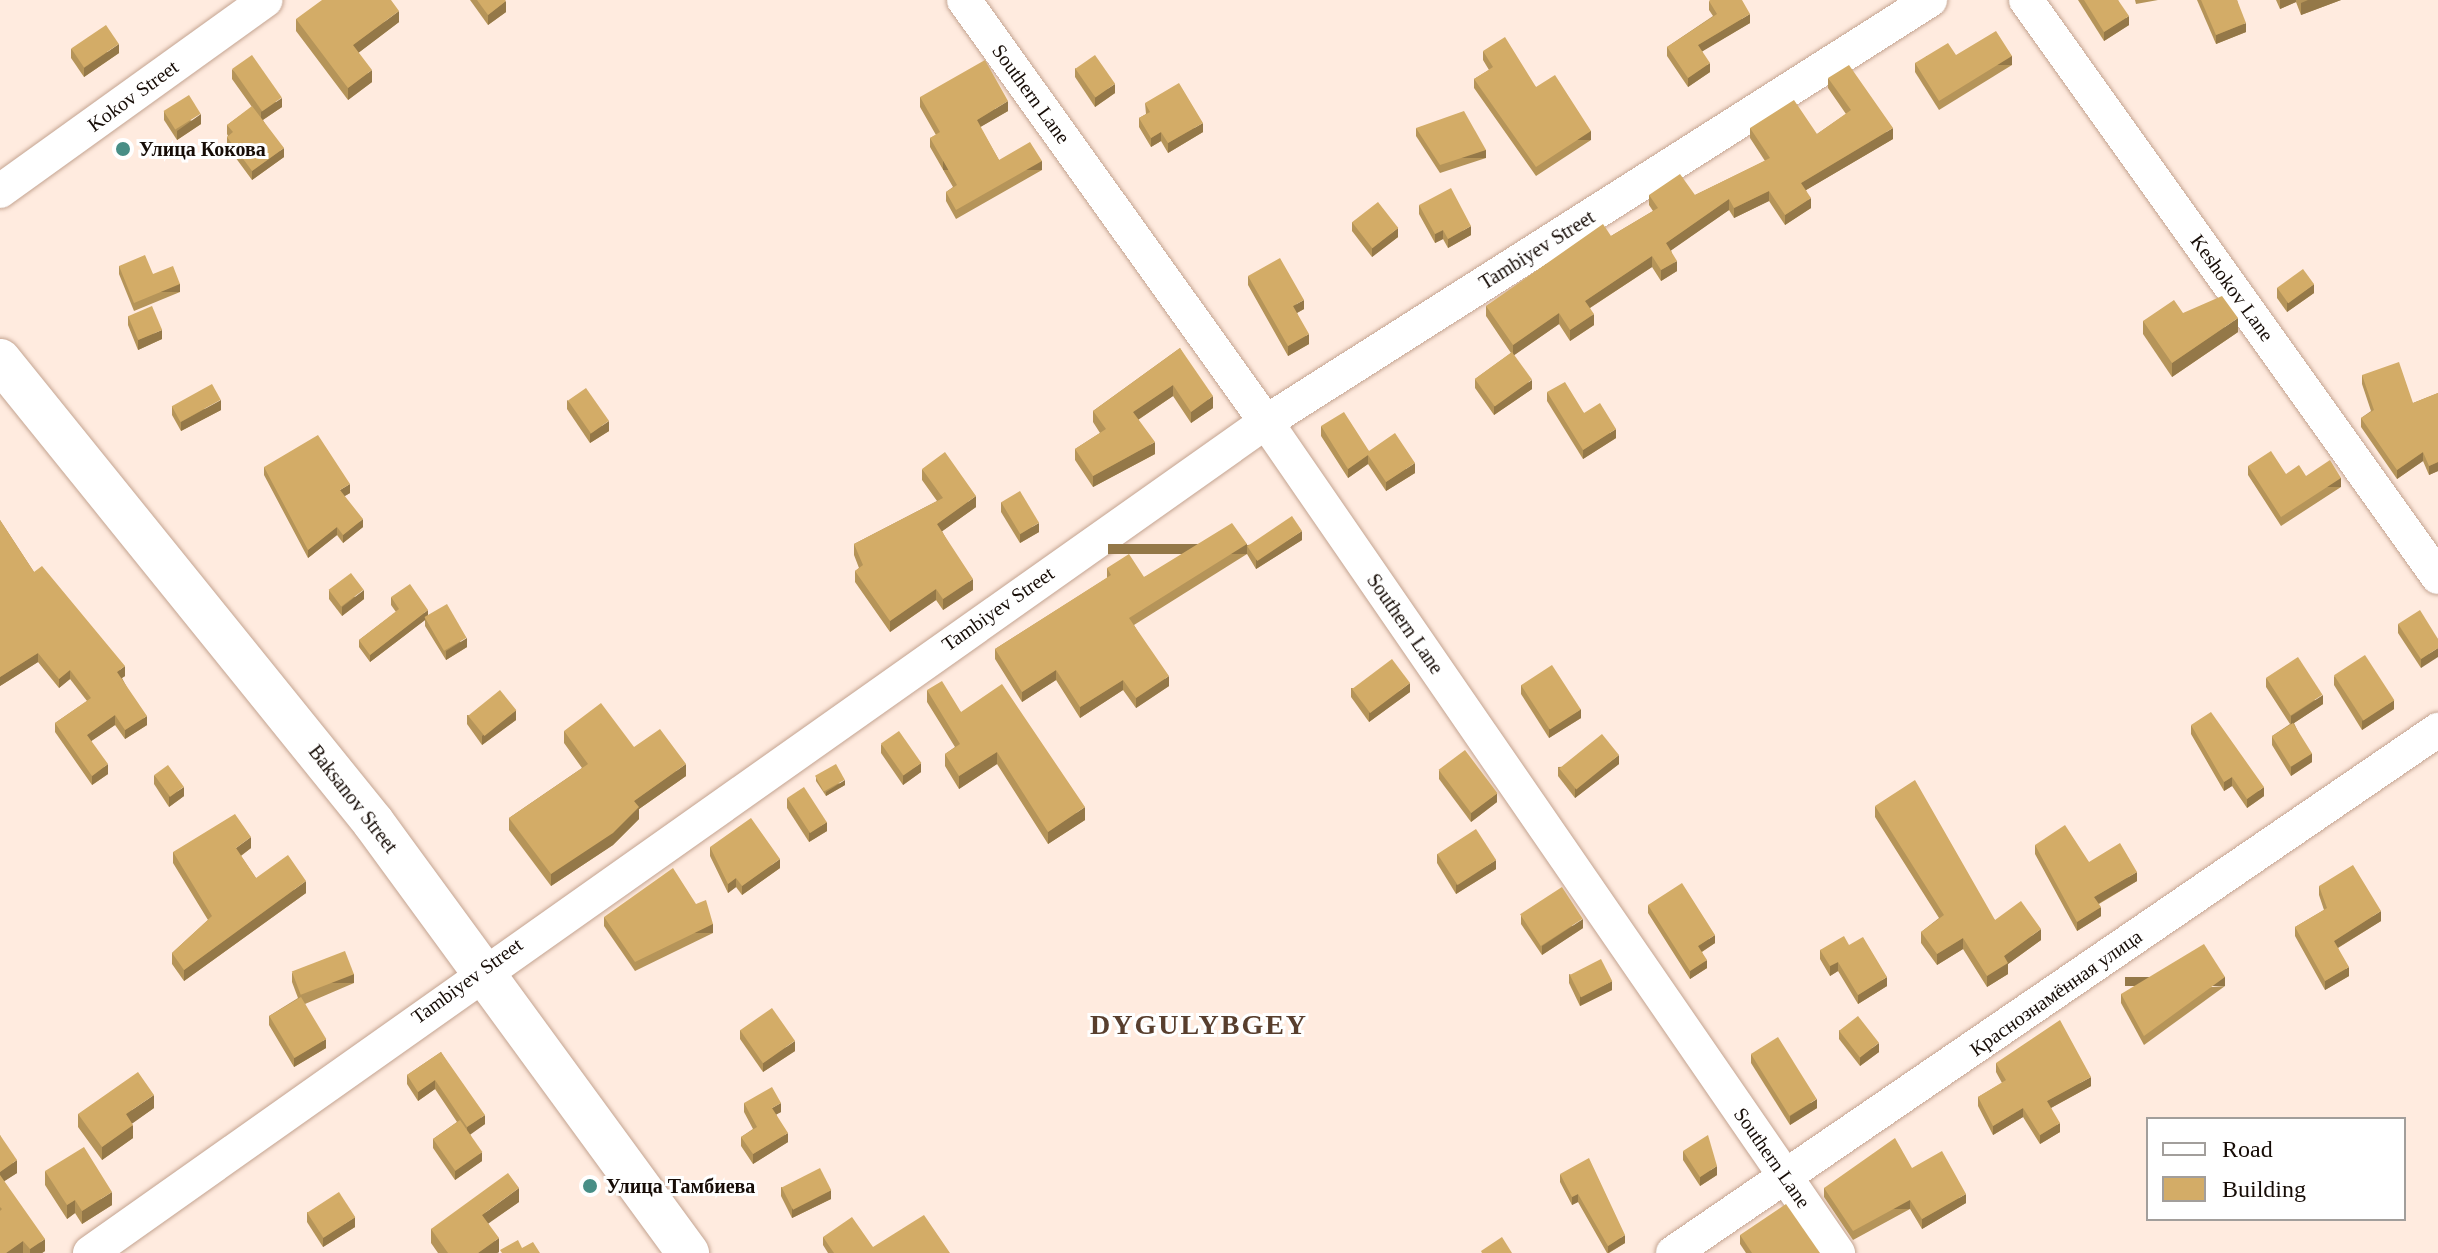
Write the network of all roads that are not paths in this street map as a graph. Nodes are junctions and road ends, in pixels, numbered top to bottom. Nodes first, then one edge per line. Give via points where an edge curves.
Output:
1 (266, 0) edge
2 (964, 0) edge
3 (1930, 0) edge
4 (2026, 0) edge
5 (0, 191) edge
6 (0, 360) edge
7 (1266, 422) junction
8 (2438, 577) edge
9 (2438, 730) edge
10 (483, 968) junction
11 (1786, 1178) junction
12 (90, 1253) edge
13 (688, 1253) edge
14 (1673, 1253) edge
15 (1838, 1253) edge

1 - 5 street, Kokov Street
2 - 7 street, Southern Lane
3 - 7 street, Tambiyev Street
4 - 8 street, Keshokov Lane
6 - 10 main road, Baksanov Street
7 - 10 street, Tambiyev Street
7 - 11 street, Southern Lane
9 - 11 street, Краснознамённая улица
10 - 12 street, Tambiyev Street
10 - 13 main road, Baksanov Street
11 - 14 street, Краснознамённая улица
11 - 15 street, Southern Lane

